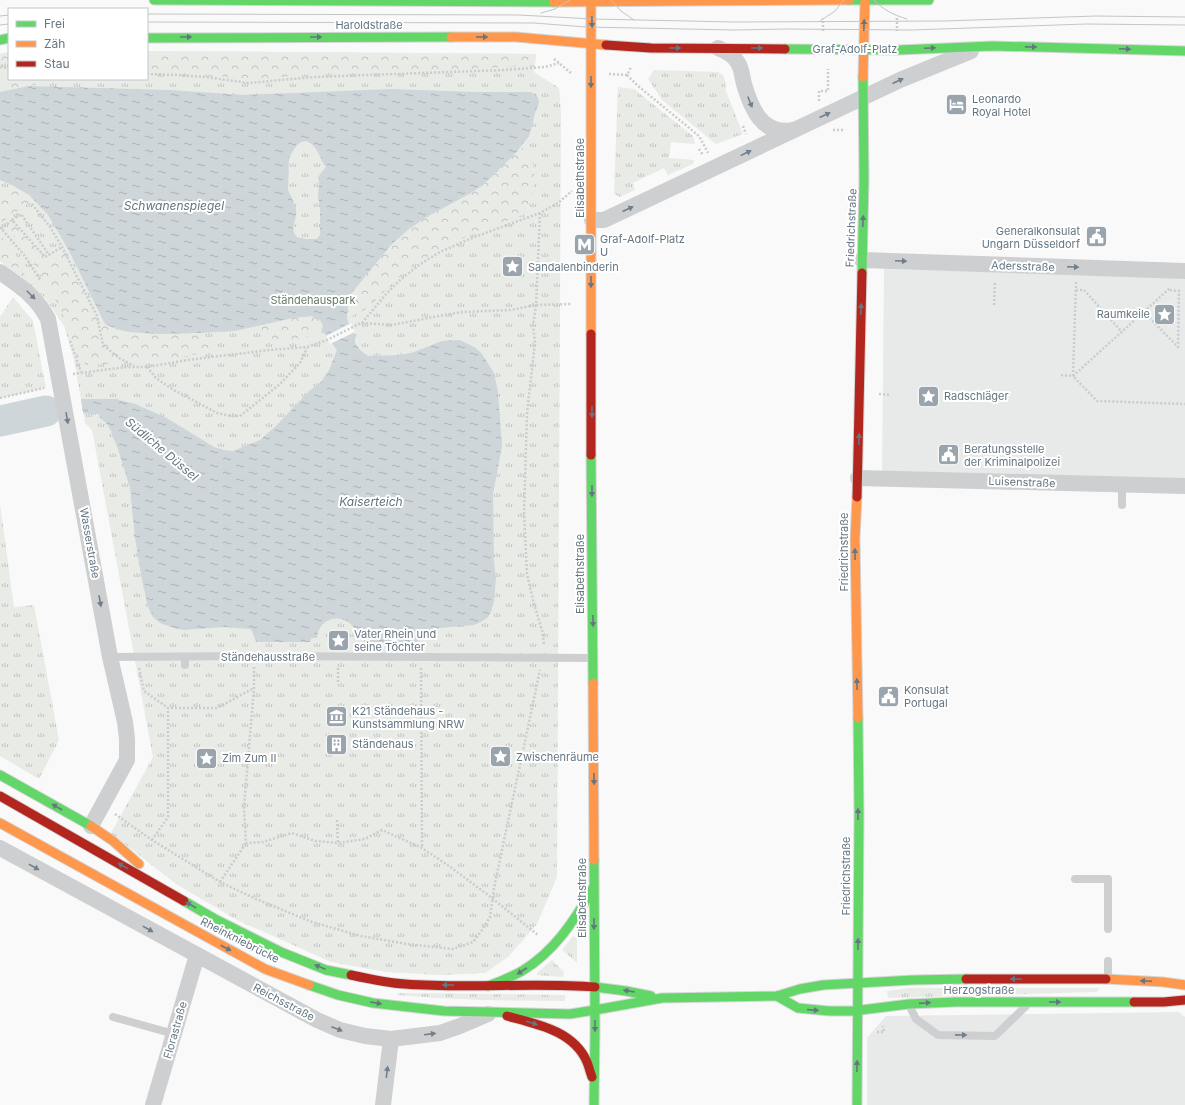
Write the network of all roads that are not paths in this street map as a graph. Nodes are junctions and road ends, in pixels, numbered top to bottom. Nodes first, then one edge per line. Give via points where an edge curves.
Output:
1 (154, 0) edge
2 (865, 0) edge
3 (929, 0) edge
4 (337, 1) edge
5 (591, 1) edge
6 (148, 38) edge
7 (1118, 40) dead end
8 (592, 43) junction
9 (992, 46) junction
10 (718, 48) junction
11 (1072, 48) junction
12 (863, 49) junction
13 (1185, 51) edge
14 (863, 97) junction
15 (794, 129) junction
16 (592, 220) junction
17 (862, 260) junction
18 (1185, 271) edge
19 (0, 272) edge
20 (858, 478) junction
21 (1122, 485) junction
22 (1185, 486) edge
23 (1122, 505) dead end
24 (110, 657) junction
25 (593, 658) junction
26 (0, 775) edge
27 (0, 796) edge
28 (0, 823) edge
29 (91, 826) junction
30 (0, 848) edge
31 (1075, 879) dead end
32 (157, 885) junction
33 (594, 885) junction
34 (1108, 929) dead end
35 (197, 955) junction
36 (1108, 961) dead end
37 (1108, 979) junction
38 (858, 983) junction
39 (1185, 985) edge
40 (487, 986) junction
41 (595, 987) junction
42 (777, 996) junction
43 (662, 998) junction
44 (1185, 1000) edge
45 (1030, 1002) junction
46 (909, 1004) junction
47 (595, 1010) junction
48 (858, 1010) junction
49 (493, 1012) junction
50 (113, 1017) dead end
51 (174, 1034) junction
52 (391, 1039) junction
53 (594, 1088) junction
54 (153, 1105) edge
55 (383, 1105) edge
56 (594, 1105) edge
57 (857, 1105) edge

1 - 4 main road, Haroldstraße
2 - 3 main road
2 - 5 main road
12 -> 2 main road, Friedrichstraße
4 - 5 main road, Haroldstraße
5 -> 8 main road, Elisabethstraße
6 -> 8 main road, Haroldstraße via 508,37
7 - 11 main road, Graf-Adolf-Platz
8 -> 10 main road, Graf-Adolf-Platz via 651,48
8 -> 16 main road, Elisabethstraße
9 -> 11 main road, Graf-Adolf-Platz
12 -> 9 main road, Graf-Adolf-Platz
14 -> 9 street, Graf-Adolf-Platz via 968,52
10 -> 12 main road, Graf-Adolf-Platz
10 -> 15 street, Graf-Adolf-Platz via 730,54 738,63 750,103 755,114 765,125 784,131
11 -> 13 main road, Graf-Adolf-Platz
12 - 14 main road, Friedrichstraße
15 -> 14 street, Graf-Adolf-Platz
17 -> 14 main road, Friedrichstraße
16 -> 15 street, Graf-Adolf-Platz via 604,220
16 -> 25 main road, Elisabethstraße
17 -> 18 street, Adersstraße
20 -> 17 main road, Friedrichstraße
19 -> 24 street, Wasserstraße via 26,291 42,307 48,319
20 - 21 street, Luisenstraße
38 -> 20 main road, Friedrichstraße via 855,539
21 - 22 street, Luisenstraße
21 - 23 lane
24 - 25 lane, Ständehausstraße via 185,661 254,656
24 - 29 street, Wasserstraße via 125,722 127,760
25 -> 33 main road, Elisabethstraße
29 -> 26 main road
32 -> 27 main road
28 -> 49 main road, Rheinkniebrücke via 265,969 338,995 373,1003 444,1011
29 - 32 main road via 134,860
30 -> 35 street, Reichsstraße
31 - 34 lane via 1108,879
40 -> 32 main road via 405,984 326,970 281,952 215,919
33 -> 40 main road via 575,919 550,950 513,976
33 -> 41 main road, Elisabethstraße
35 - 51 street, Florastraße
35 -> 52 street, Reichsstraße via 340,1030
36 - 37 lane
37 -> 38 main road, Herzogstraße via 949,979
39 -> 37 main road, Herzogstraße
38 - 42 main road, Herzogstraße via 811,986
38 - 48 main road, Friedrichstraße
40 - 41 main road
43 -> 41 main road, Herzogstraße
41 - 47 main road, Elisabethstraße
42 - 43 main road, Herzogstraße
42 -> 48 main road, Herzogstraße via 798,1008
43 - 47 main road, Herzogstraße
45 -> 44 main road, Herzogstraße
46 -> 45 main road, Herzogstraße
46 -> 45 lane via 916,1019 938,1035 995,1036
46 - 48 main road, Herzogstraße
47 - 49 main road, Reichsstraße via 570,1014
47 -> 53 main road, Elisabethstraße
57 -> 48 main road, Friedrichstraße
52 -> 49 street, Reichsstraße via 440,1033
49 -> 53 main road via 566,1036 586,1060
50 - 51 lane
51 - 54 street, Florastraße
55 -> 52 street
53 - 56 main road, Elisabethstraße

